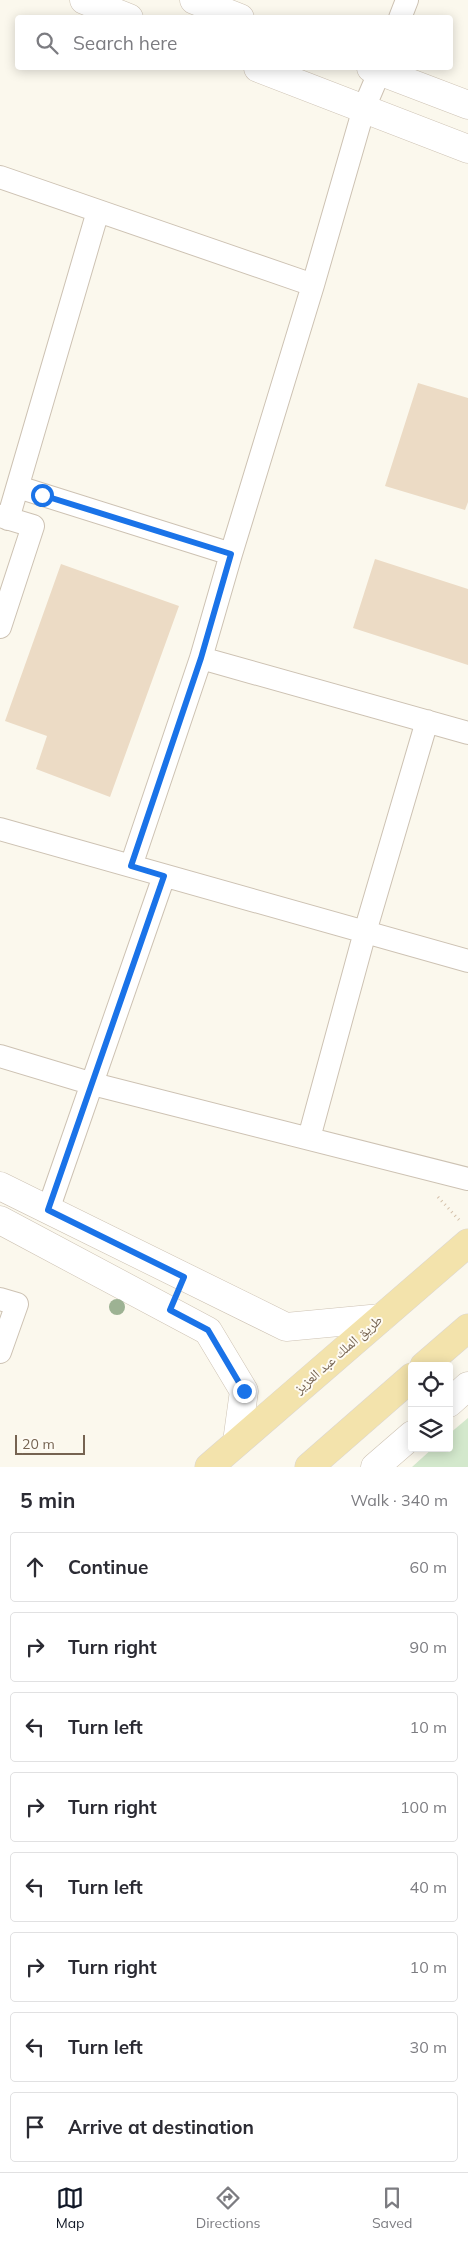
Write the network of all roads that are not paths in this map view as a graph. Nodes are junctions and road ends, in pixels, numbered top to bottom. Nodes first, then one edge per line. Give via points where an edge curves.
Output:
1 (84, 0) edge
2 (194, 0) edge
3 (407, 0) edge
4 (122, 15) edge
5 (232, 15) edge
6 (401, 15) edge
7 (263, 70) edge
8 (377, 70) edge
9 (379, 70) edge
10 (468, 106) edge
11 (364, 108) junction
12 (468, 148) edge
13 (0, 177) edge
14 (98, 210) junction
15 (313, 285) junction
16 (18, 487) junction
17 (42, 495) junction
18 (4, 517) edge
19 (33, 526) junction
20 (231, 554) junction
21 (0, 627) edge
22 (201, 658) junction
23 (427, 722) junction
24 (468, 733) edge
25 (0, 828) edge
26 (131, 866) junction
27 (164, 876) junction
28 (365, 932) junction
29 (468, 961) edge
30 (0, 1056) edge
31 (93, 1084) junction
32 (309, 1138) junction
33 (468, 1179) edge
34 (0, 1186) edge
35 (48, 1210) junction
36 (0, 1220) edge
37 (465, 1233) edge
38 (184, 1277) junction
39 (0, 1299) edge
40 (170, 1310) junction
41 (381, 1318) junction
42 (468, 1328) edge
43 (0, 1352) edge
44 (429, 1362) edge
45 (408, 1380) edge
46 (468, 1386) edge
47 (453, 1399) edge
48 (408, 1438) edge
49 (237, 1442) junction
50 (209, 1467) edge
51 (309, 1467) edge
52 (375, 1467) edge

1 - 4 street
2 - 5 street
3 - 6 street
7 - 11 street
8 - 11 street
9 - 10 street
11 - 12 street
11 - 15 street
13 - 14 street
14 - 15 street
14 - 16 street
15 - 20 street
16 - 17 street
16 - 18 street
17 - 19 street
17 - 20 street
18 - 19 street
19 - 21 street
20 - 22 street
22 - 23 street
22 - 26 street
23 - 24 street
23 - 28 street
25 - 26 street
26 - 27 street
27 - 28 street
27 - 31 street
28 - 29 street
28 - 32 street
30 - 31 street
31 - 32 street
31 - 35 street
32 - 33 street
34 - 35 street
35 - 38 street
36 - 40 street
37 - 41 main road, طريق الملك عبد العزيز
38 - 40 street
38 - 41 street via 286,1327
39 - 43 street via 17,1304
40 - 49 street via 208,1330 244,1391
41 - 49 main road, طريق الملك عبد العزيز
42 - 44 main road
45 - 51 main road
46 - 47 street
48 - 52 street
49 - 50 main road, طريق الملك عبد العزيز

